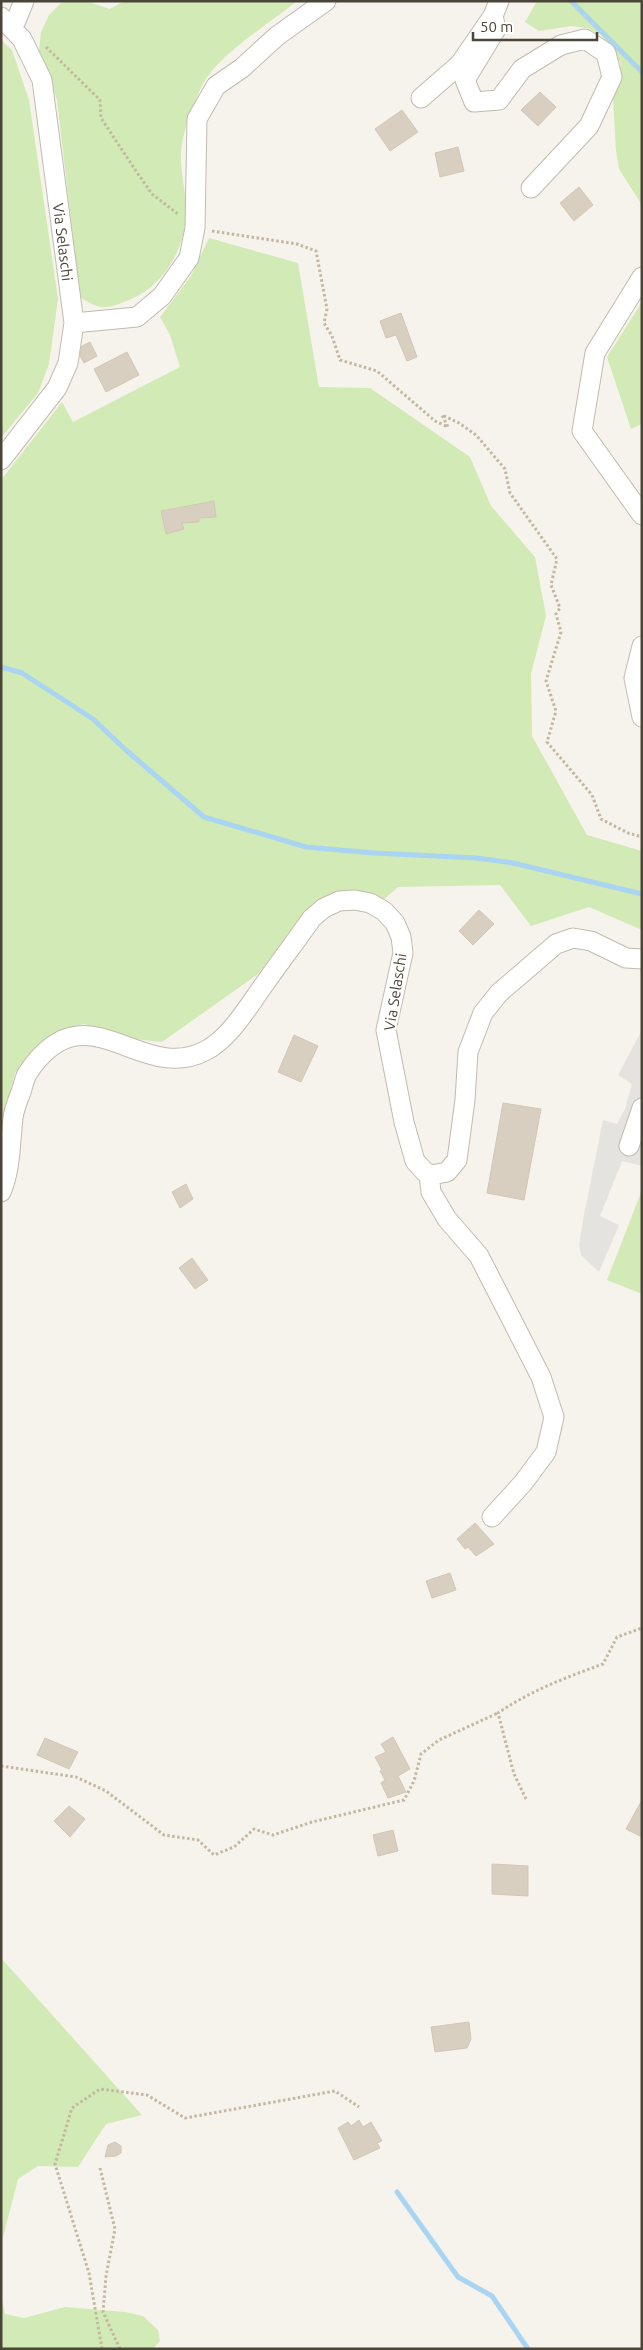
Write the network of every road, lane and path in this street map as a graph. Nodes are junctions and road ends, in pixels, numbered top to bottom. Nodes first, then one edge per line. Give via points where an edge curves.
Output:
1 (24, 1) edge
2 (326, 1) edge
3 (496, 8) edge
4 (12, 28) edge
5 (421, 98) dead end
6 (531, 188) dead end
7 (195, 228) junction
8 (642, 277) edge
9 (74, 323) junction
10 (1, 460) edge
11 (642, 514) edge
12 (642, 646) edge
13 (642, 717) edge
14 (642, 837) edge
15 (642, 959) edge
16 (642, 1108) edge
17 (629, 1146) dead end
18 (429, 1174) junction
19 (1, 1192) edge
20 (492, 1518) dead end
21 (642, 1628) edge
22 (498, 1713) junction
23 (1, 1766) edge
24 (526, 1799) dead end
25 (359, 2107) dead end
26 (100, 2168) dead end
27 (102, 2349) edge
28 (120, 2349) edge

1 - 4 street
2 - 7 street via 216,86 197,119
3 - 5 street via 460,64
3 - 6 street via 496,29 465,80 474,102 499,100 522,69 561,45 585,39 606,53 612,77 590,126
4 - 7 path via 44,45 100,100 101,118 152,194
4 - 9 street, Via Selaschi via 42,80
7 - 9 street via 189,258 162,296 137,317
7 - 14 path via 297,244 316,251 327,309 324,323 340,360 377,370 435,421 448,427 442,416 459,423 476,435 505,469 510,493 557,559 551,585 560,608 556,614 561,632 546,681 556,712 547,742 592,795 601,819
8 - 11 street via 595,353 582,431
9 - 10 street, Via Selaschi via 68,363 58,388
12 - 13 street via 634,678
15 - 18 street via 626,958 591,941 573,938 556,944 499,993 483,1013 468,1052 457,1160 447,1172
16 - 17 street
18 - 19 street, Via Selaschi via 415,1161 386,1030 403,953 401,937 395,923 384,911 370,903 355,900 339,901 312,918 233,1027 206,1051 170,1058 104,1038 78,1034 54,1044 40,1056 26,1076 13,1115 7,1178
18 - 20 street via 431,1192 448,1219 479,1256 541,1377 554,1417 546,1452
21 - 22 path via 617,1637 604,1664 518,1700
22 - 23 path via 439,1740 421,1754 404,1800 273,1834 254,1829 234,1847 214,1855 198,1840 164,1835 106,1791 76,1777
22 - 24 path via 514,1774
25 - 27 path via 335,2091 184,2118 147,2095 100,2089 72,2108 55,2164 89,2273
26 - 28 path via 115,2229 106,2276 104,2312

